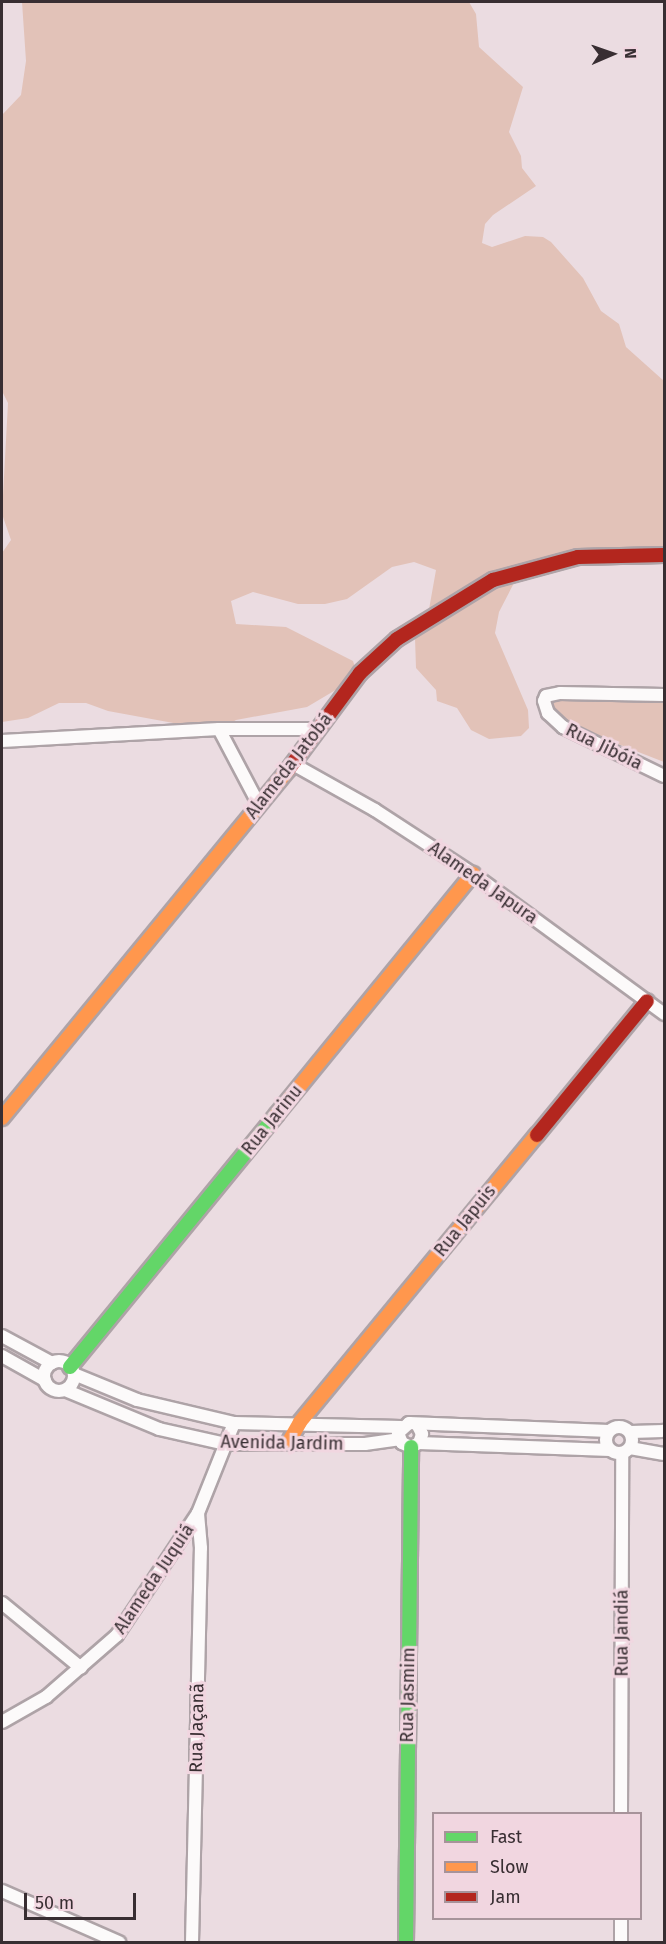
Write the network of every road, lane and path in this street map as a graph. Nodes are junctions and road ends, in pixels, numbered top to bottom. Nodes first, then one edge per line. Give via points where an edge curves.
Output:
1 (664, 555) edge
2 (664, 695) edge
3 (219, 729) junction
4 (319, 729) junction
5 (2, 741) edge
6 (293, 764) junction
7 (664, 776) edge
8 (258, 805) junction
9 (473, 874) junction
10 (646, 1001) junction
11 (664, 1014) edge
12 (2, 1118) edge
13 (2, 1336) edge
14 (2, 1356) edge
15 (52, 1363) junction
16 (72, 1370) junction
17 (45, 1380) junction
18 (65, 1389) junction
19 (300, 1422) junction
20 (234, 1423) junction
21 (609, 1431) junction
22 (664, 1431) edge
23 (631, 1432) junction
24 (407, 1439) junction
25 (288, 1443) junction
26 (226, 1444) junction
27 (621, 1450) junction
28 (664, 1454) edge
29 (198, 1514) junction
30 (2, 1603) edge
31 (81, 1668) junction
32 (2, 1722) edge
33 (621, 1812) edge
34 (2, 1891) edge
35 (621, 1920) edge
36 (118, 1942) edge
37 (192, 1942) edge
38 (406, 1942) edge
39 (621, 1942) edge

1 - 4 street, Alameda Jatobá via 578,557 493,580 397,639 360,673
2 - 7 street, Rua Jibóia via 551,693 544,701 548,713 564,727
3 - 4 street
3 - 5 street
3 - 8 street
4 - 6 street, Alameda Jatobá
6 - 8 street, Alameda Jatobá
6 - 9 street, Alameda Japura via 375,810
8 - 12 street, Alameda Jatobá
9 - 10 street, Alameda Japura
9 - 16 street, Rua Jarinu
10 - 11 street, Alameda Japura
10 - 19 street, Rua Japuis
13 - 15 street
14 - 17 street
15 - 16 street, Avenida Jardim
15 - 17 street
16 - 18 street
16 - 20 street, Avenida Jardim via 137,1400
17 - 18 street, Avenida Jardim via 53,1389
18 - 26 street, Avenida Jardim via 159,1430
19 - 20 street, Avenida Jardim
19 - 24 street, Avenida Jardim
19 - 25 street, Rua Japuis
20 - 26 street, Alameda Juquiá
21 - 23 street via 620,1426
21 - 24 street via 410,1423
21 - 27 street via 606,1440
22 - 23 street
23 - 27 street
24 - 25 street, Avenida Jardim via 374,1444
24 - 27 street, Avenida Jardim
24 - 38 street, Rua Jasmim
25 - 26 street, Avenida Jardim
26 - 29 street, Alameda Juquiá
27 - 28 street, Avenida Jardim
27 - 33 street, Rua Jandiá
29 - 31 street, Alameda Juquiá via 140,1605 117,1635
29 - 37 street, Rua Jaçanã via 201,1548
30 - 31 street
31 - 32 street, Alameda Juquiá via 46,1696
34 - 36 street
35 - 39 street

